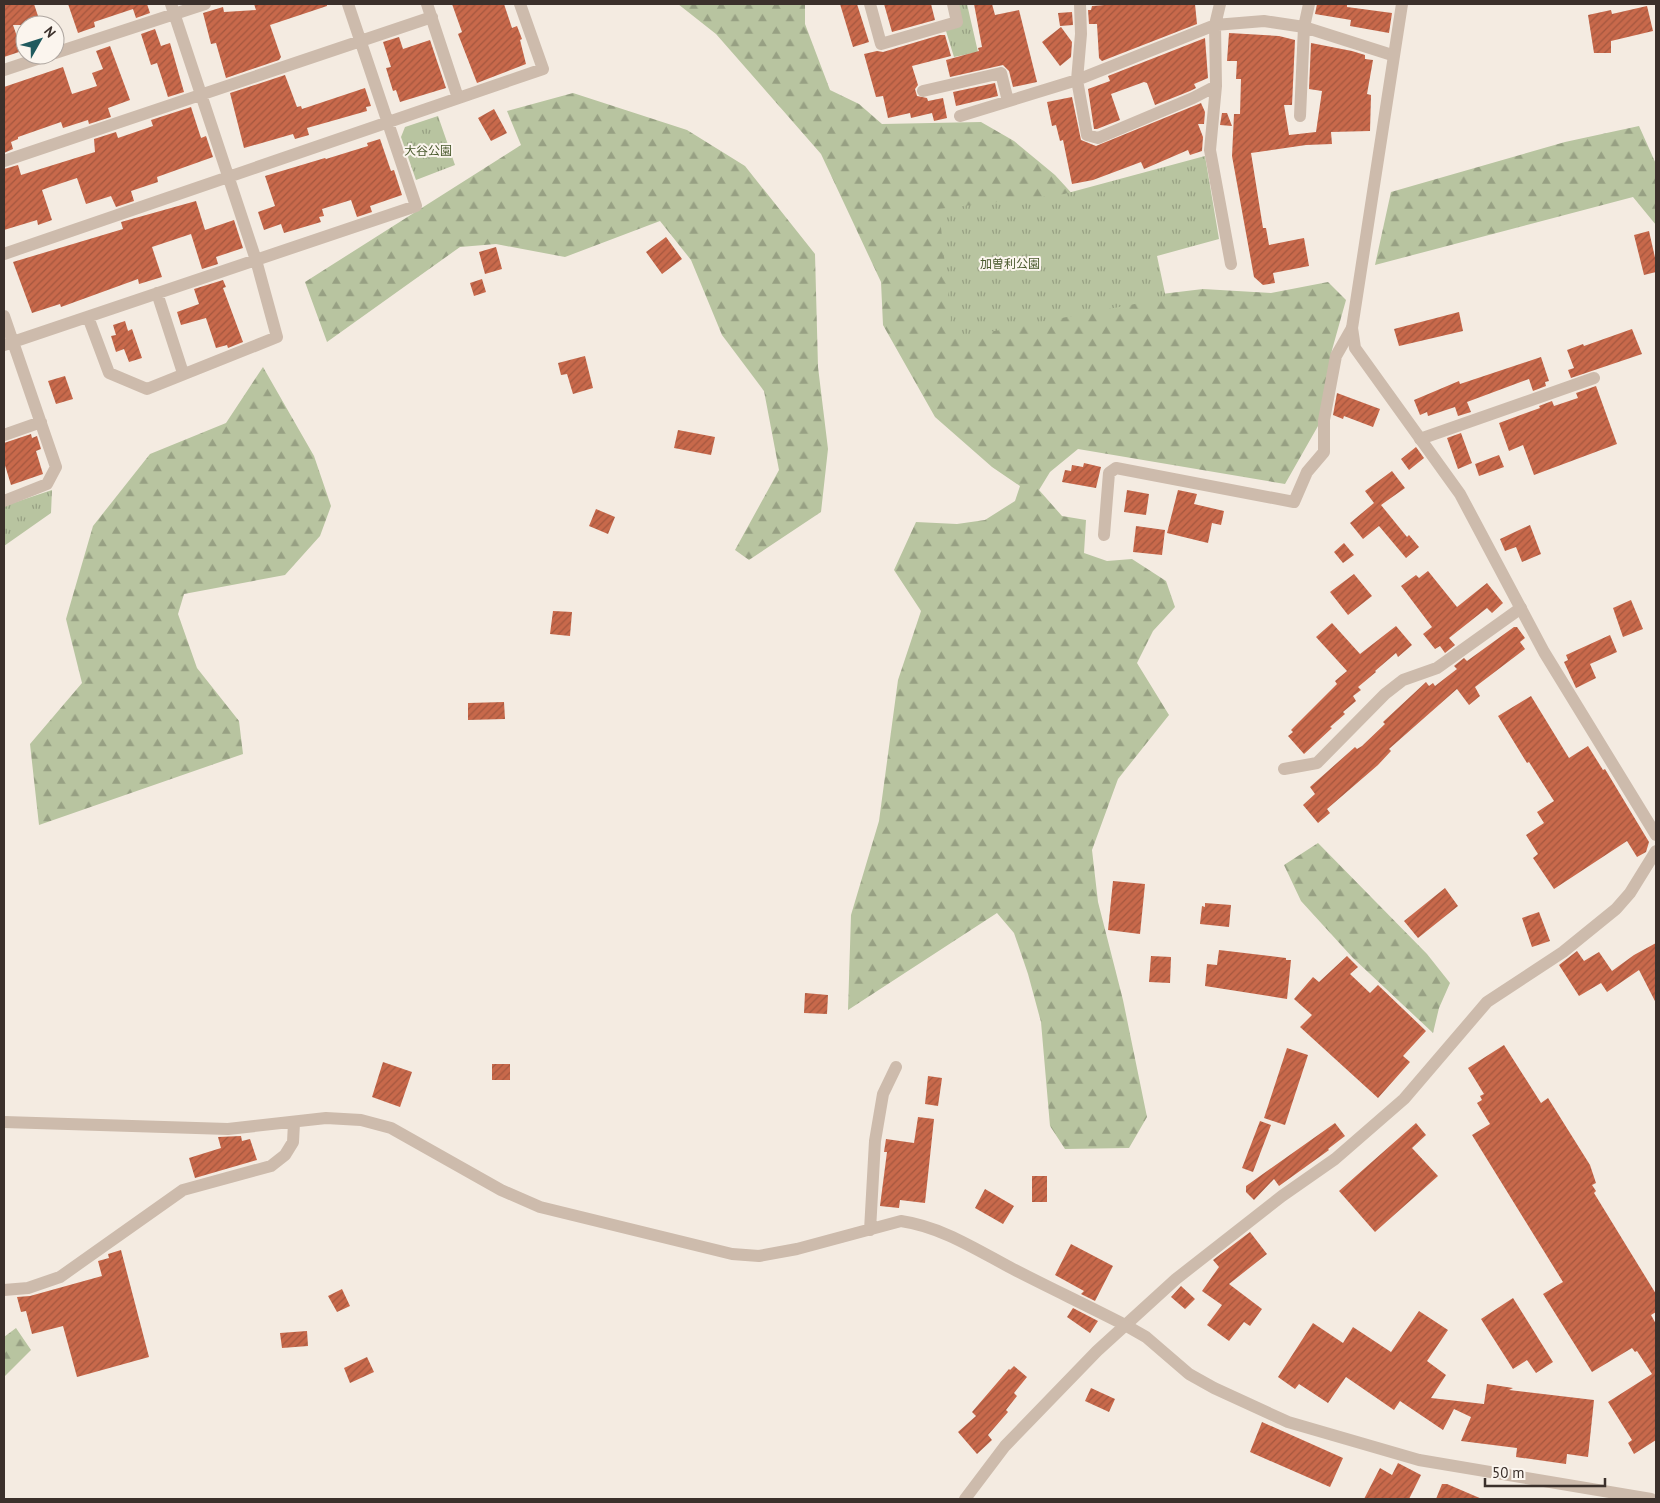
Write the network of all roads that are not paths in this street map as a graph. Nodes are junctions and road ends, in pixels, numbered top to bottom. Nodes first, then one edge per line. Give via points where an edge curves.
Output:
1 (205, 4) edge
2 (348, 4) edge
3 (427, 4) edge
4 (520, 4) edge
5 (870, 4) edge
6 (952, 4) edge
7 (1080, 4) edge
8 (1220, 4) edge
9 (1309, 4) edge
10 (1402, 4) edge
11 (172, 9) edge
12 (432, 17) junction
13 (1215, 25) junction
14 (1304, 27) junction
15 (360, 41) junction
16 (65, 49) edge
17 (1392, 55) junction
18 (19, 65) edge
19 (4, 70) edge
20 (1078, 80) junction
21 (1216, 86) junction
22 (923, 91) dead end
23 (201, 95) junction
24 (458, 98) junction
25 (1008, 101) junction
26 (960, 116) dead end
27 (1300, 116) dead end
28 (388, 122) junction
29 (4, 161) edge
30 (228, 177) junction
31 (4, 254) edge
32 (256, 260) junction
33 (1230, 264) dead end
34 (157, 293) junction
35 (4, 316) edge
36 (88, 316) junction
37 (1352, 328) junction
38 (8, 343) edge
39 (183, 373) junction
40 (1594, 378) dead end
41 (41, 422) junction
42 (4, 435) edge
43 (1420, 439) junction
44 (4, 500) edge
45 (1104, 535) dead end
46 (1521, 608) junction
47 (1284, 769) dead end
48 (1656, 835) edge
49 (1656, 851) edge
50 (896, 1067) dead end
51 (4, 1122) edge
52 (294, 1123) junction
53 (870, 1230) junction
54 (4, 1290) edge
55 (1125, 1325) junction
56 (965, 1499) edge
57 (1651, 1499) edge

1 - 11 street
2 - 15 street
3 - 12 street
4 - 24 street via 543,69
5 - 6 street via 881,44 957,22
7 - 20 street
8 - 13 street
9 - 14 street
10 - 17 street
11 - 16 street
11 - 23 street
12 - 15 street
12 - 24 street
13 - 14 street via 1264,21
13 - 20 street
13 - 21 street
14 - 17 street
14 - 27 street
15 - 23 street
15 - 28 street
17 - 37 street
18 - 19 street
20 - 21 street via 1087,135 1098,138
20 - 25 street
21 - 33 street via 1210,150
22 - 25 street via 1001,73
23 - 29 street
23 - 30 street
24 - 28 street
25 - 26 street
28 - 30 street
28 - 32 street via 416,206
30 - 31 street
30 - 32 street
32 - 34 street
32 - 39 street via 277,337
34 - 36 street
34 - 39 street
35 - 38 street
36 - 38 street
36 - 39 street via 109,373 147,389
37 - 43 street via 1355,348
37 - 45 street via 1336,356 1324,420 1324,452 1307,472 1294,502 1116,468 1109,473
38 - 41 street
40 - 43 street
41 - 42 street
41 - 44 street via 56,467 47,484
43 - 46 street via 1460,494
46 - 47 street via 1437,668 1402,680 1317,763
46 - 48 street via 1588,727
49 - 55 street via 1616,909 1562,952 1487,1002 1404,1099 1334,1159 1176,1278
50 - 53 street via 883,1094 875,1141
51 - 52 street via 228,1129
52 - 53 street via 326,1118 361,1120 391,1128 501,1190 540,1207 732,1254 759,1256
52 - 54 street via 293,1142 285,1155 271,1166 183,1190 60,1277 28,1288
53 - 55 street via 901,1221 918,1223 965,1242
55 - 56 street via 1044,1403 1005,1446
55 - 57 street via 1146,1337 1189,1374 1288,1422 1419,1460

